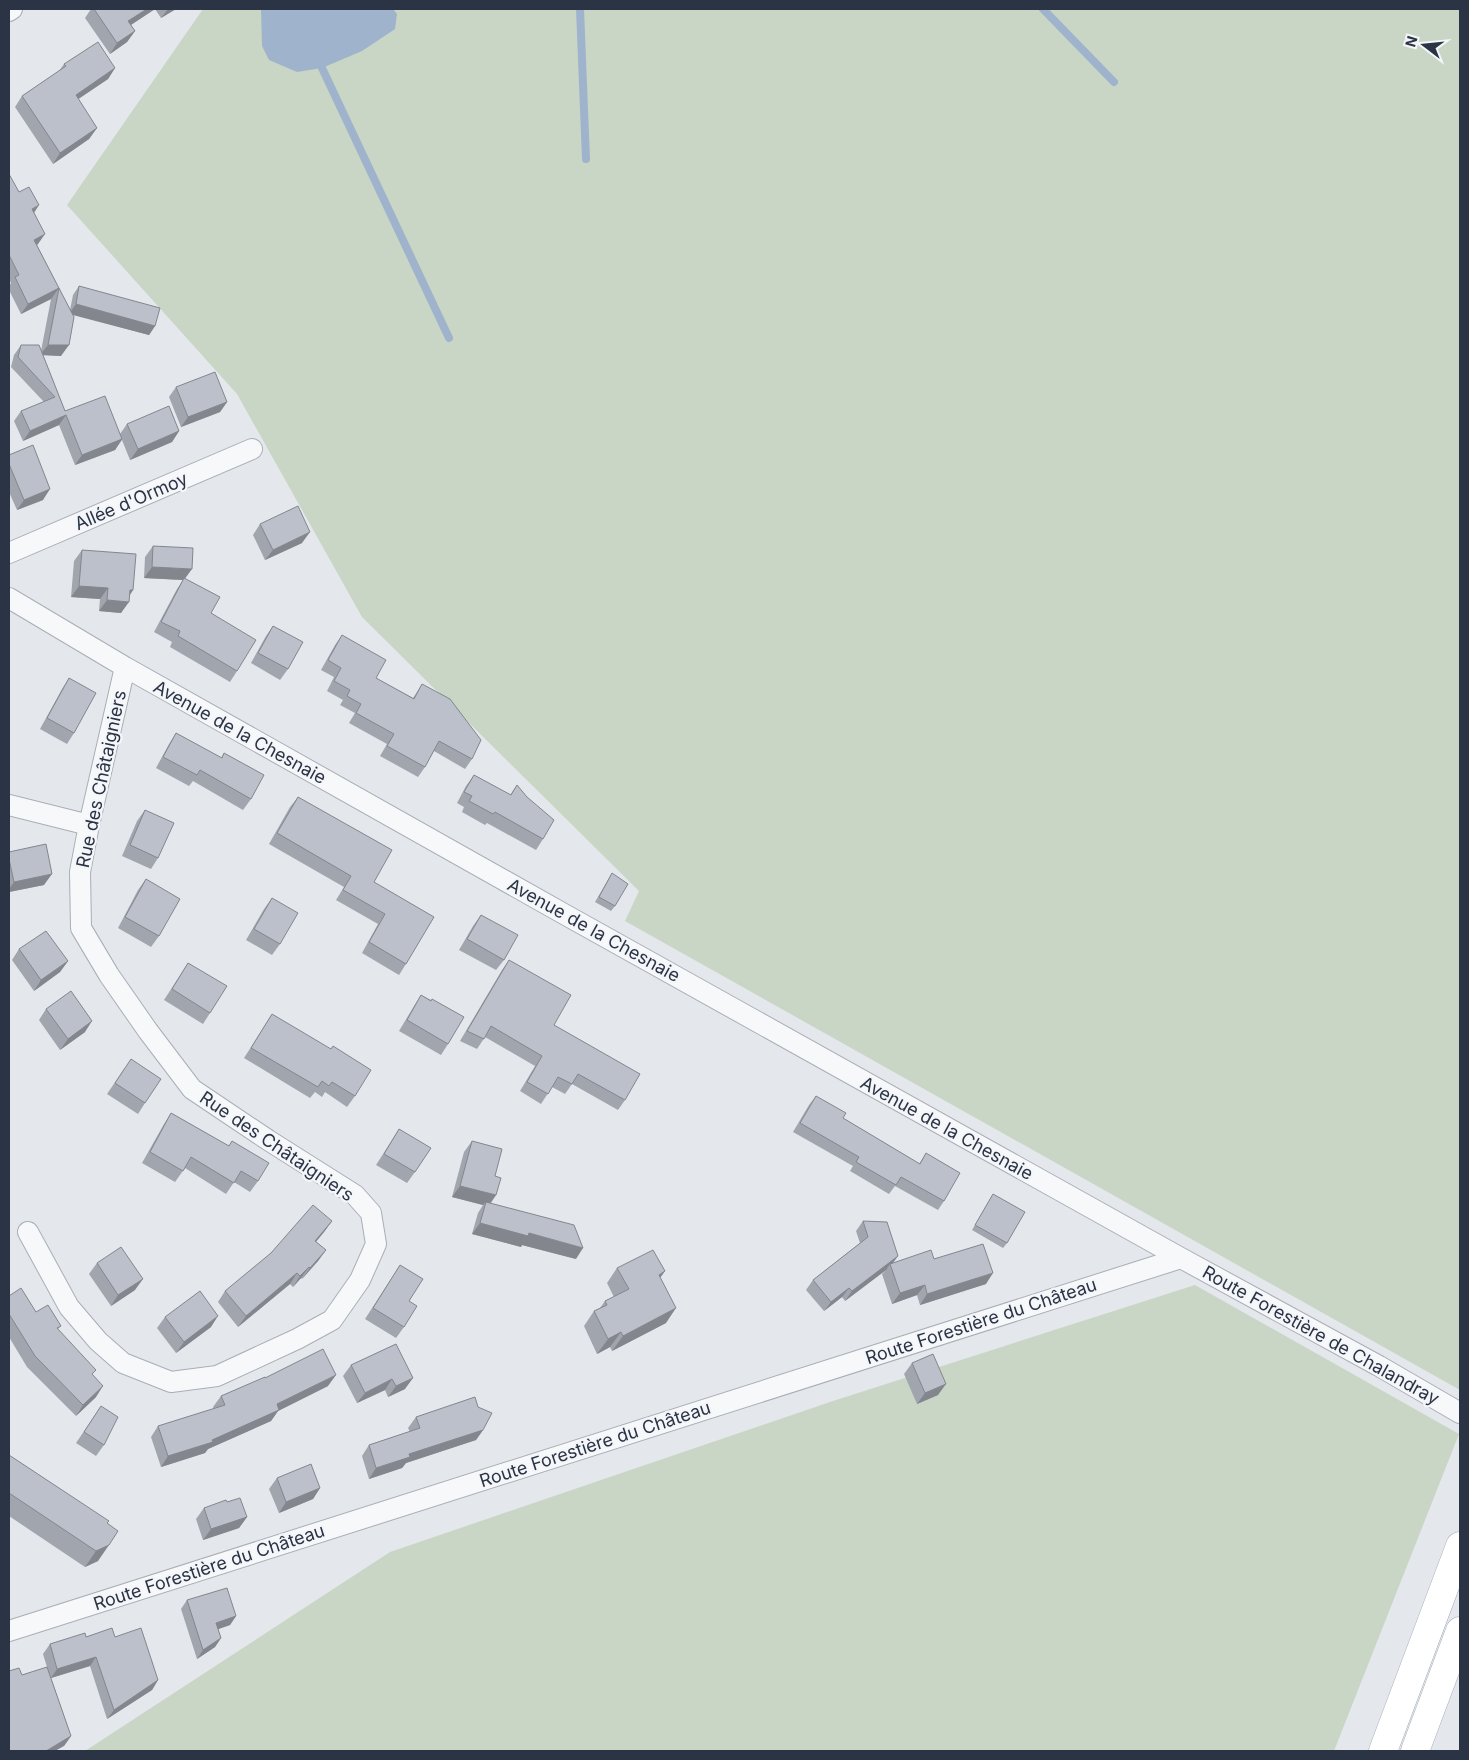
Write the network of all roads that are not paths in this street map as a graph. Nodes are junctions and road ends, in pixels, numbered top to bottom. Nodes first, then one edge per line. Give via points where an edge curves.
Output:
1 (252, 449) dead end
2 (9, 553) edge
3 (9, 598) edge
4 (124, 666) junction
5 (9, 805) edge
6 (89, 825) junction
7 (28, 1232) dead end
8 (1181, 1258) junction
9 (1460, 1413) edge
10 (1460, 1546) edge
11 (9, 1631) edge
12 (1460, 1631) edge
13 (1383, 1751) edge
14 (1415, 1751) edge

1 - 2 street, Allée d'Ormoy
3 - 4 street, Avenue de la Chesnaie
4 - 6 street, Rue des Châtaigniers
4 - 8 street, Avenue de la Chesnaie
5 - 6 street
6 - 7 street, Rue des Châtaigniers via 80,872 80,928 109,975 192,1089 355,1195 371,1213 376,1244 360,1280 332,1320 297,1340 217,1376 171,1382 123,1363 98,1341 68,1307
8 - 9 street, Route Forestière de Chalandray
8 - 11 street, Route Forestière du Château
10 - 13 main road
12 - 14 main road

